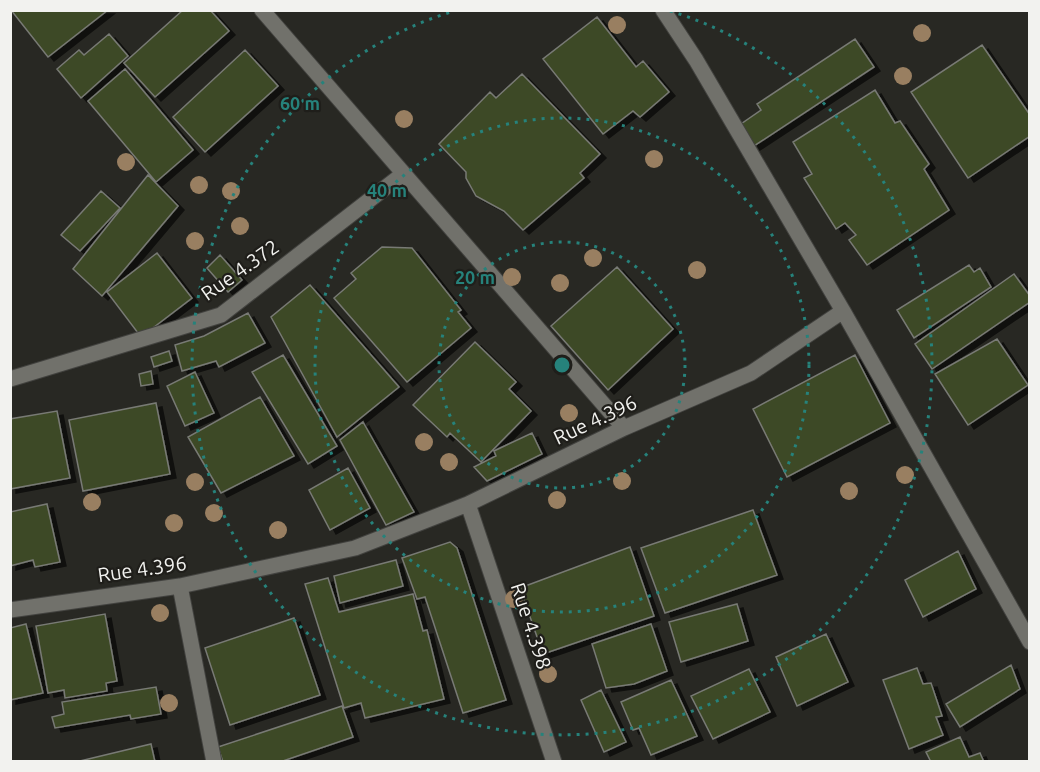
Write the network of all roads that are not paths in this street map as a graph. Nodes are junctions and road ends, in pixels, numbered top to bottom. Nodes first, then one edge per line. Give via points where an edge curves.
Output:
1 (262, 10) edge
2 (663, 10) edge
3 (403, 174) junction
4 (843, 311) junction
5 (10, 379) edge
6 (624, 428) junction
7 (468, 504) junction
8 (180, 586) junction
9 (10, 610) edge
10 (1029, 642) edge
11 (214, 762) edge
12 (554, 762) edge

1 - 3 street
2 - 4 street
3 - 5 street, Rue 4.372 via 221,315
3 - 6 street
4 - 6 street, Rue 4.396 via 751,373
4 - 10 street
6 - 7 street, Rue 4.396
7 - 8 street, Rue 4.396 via 355,548
7 - 12 street, Rue 4.398
8 - 9 street, Rue 4.396
8 - 11 street

